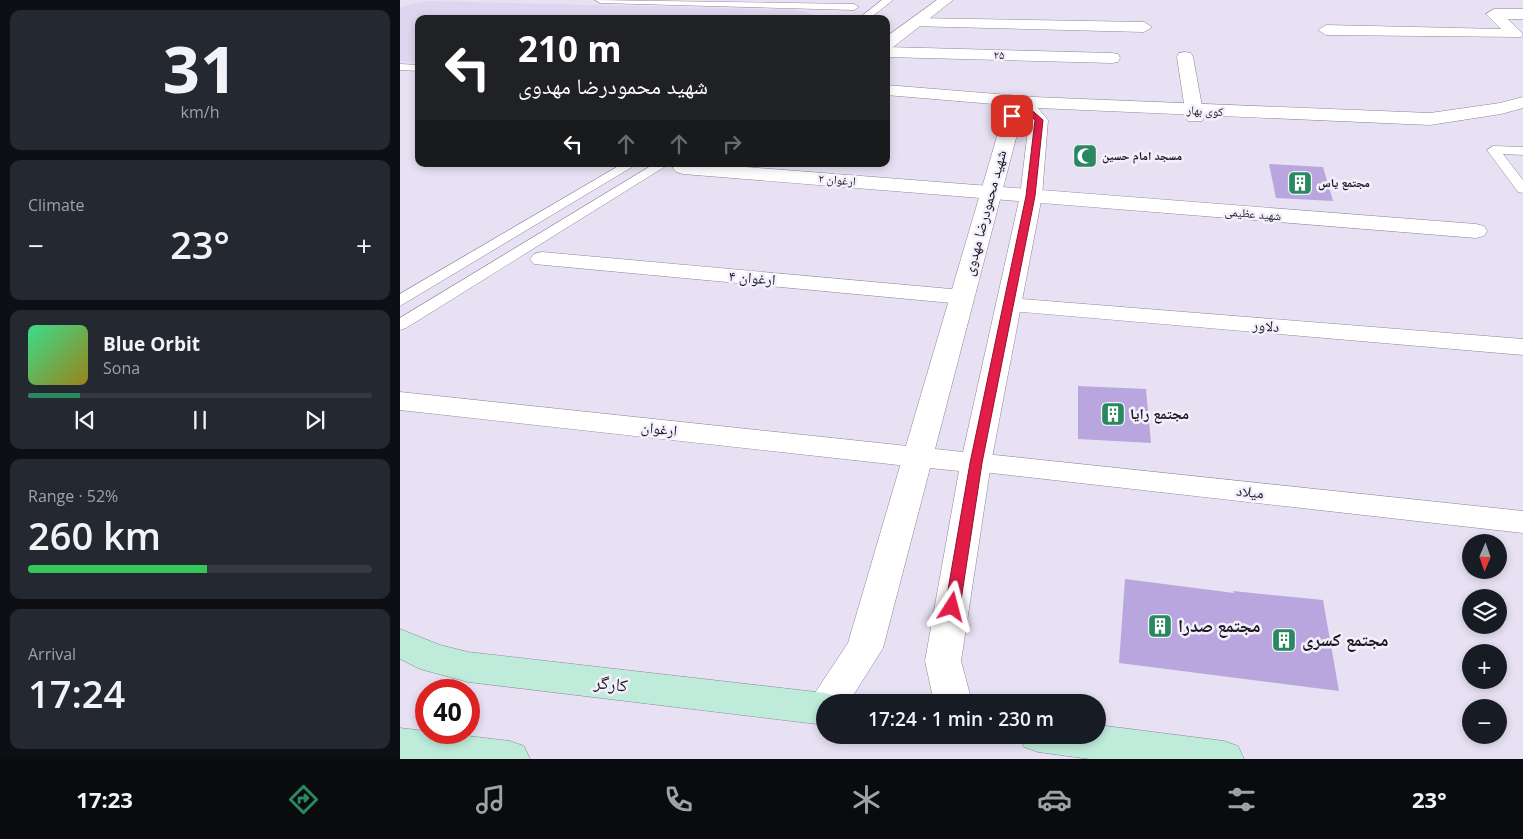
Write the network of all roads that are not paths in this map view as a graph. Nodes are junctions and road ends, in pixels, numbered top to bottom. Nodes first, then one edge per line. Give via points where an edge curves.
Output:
1 (600, 0) edge
2 (864, 0) edge
3 (888, 0) edge
4 (925, 0) edge
5 (946, 0) edge
6 (854, 7) junction
7 (1523, 14) edge
8 (843, 15) edge
9 (868, 15) edge
10 (915, 23) junction
11 (890, 25) edge
12 (1144, 27) dead end
13 (1326, 30) dead end
14 (890, 42) edge
15 (890, 52) edge
16 (1185, 57) dead end
17 (1112, 58) dead end
18 (400, 67) edge
19 (415, 68) edge
20 (890, 90) edge
21 (890, 99) edge
22 (1523, 102) edge
23 (1030, 105) junction
24 (1523, 111) edge
25 (1195, 114) junction
26 (1523, 151) edge
27 (625, 167) edge
28 (629, 167) edge
29 (658, 167) edge
30 (684, 168) dead end
31 (643, 176) junction
32 (1523, 189) edge
33 (990, 193) junction
34 (1031, 196) junction
35 (1476, 231) dead end
36 (542, 258) dead end
37 (962, 297) junction
38 (400, 302) edge
39 (1009, 305) junction
40 (400, 325) edge
41 (1523, 347) edge
42 (400, 401) edge
43 (918, 457) junction
44 (976, 463) junction
45 (1523, 522) edge
46 (400, 643) edge
47 (834, 694) edge
48 (951, 694) edge
49 (816, 706) edge
50 (1106, 744) edge
51 (400, 746) edge
52 (510, 759) edge
53 (1224, 759) edge

1 - 6 lane
2 - 6 lane
3 - 9 lane
4 - 11 street
5 - 10 street
6 - 8 lane
7 - 13 street via 1494,14 1515,34
10 - 12 street
10 - 14 street
15 - 17 street, ۲۵
16 - 25 street
18 - 19 lane
20 - 23 street, کوی بهار
21 - 23 street, کوی بهار
22 - 25 street, کوی بهار via 1430,119
23 - 25 street, کوی بهار
23 - 33 street, شهید محمودرضا مهدوی via 1012,116
23 - 34 street via 1039,120
24 - 25 street, کوی بهار via 1483,121 1416,126 1329,124
26 - 32 lane via 1493,150
27 - 38 lane
28 - 31 lane
29 - 31 lane
30 - 33 street, ارغوان ۲
31 - 40 lane
33 - 34 street, ارغوان ۲
33 - 37 street, شهید محمودرضا مهدوی
34 - 35 street, شهید عظیمی
34 - 39 street
36 - 37 street, ارغوان ۴
37 - 43 street, شهید محمودرضا مهدوی
39 - 41 street, دلاور
39 - 44 street
42 - 43 street, ارغوان
43 - 44 street, ارغوان
43 - 47 street, شهید محمودرضا مهدوی via 865,648
44 - 45 street, میلاد
44 - 48 street via 943,661
46 - 49 main road, کارگر via 433,658 468,667
50 - 53 main road
51 - 52 main road

